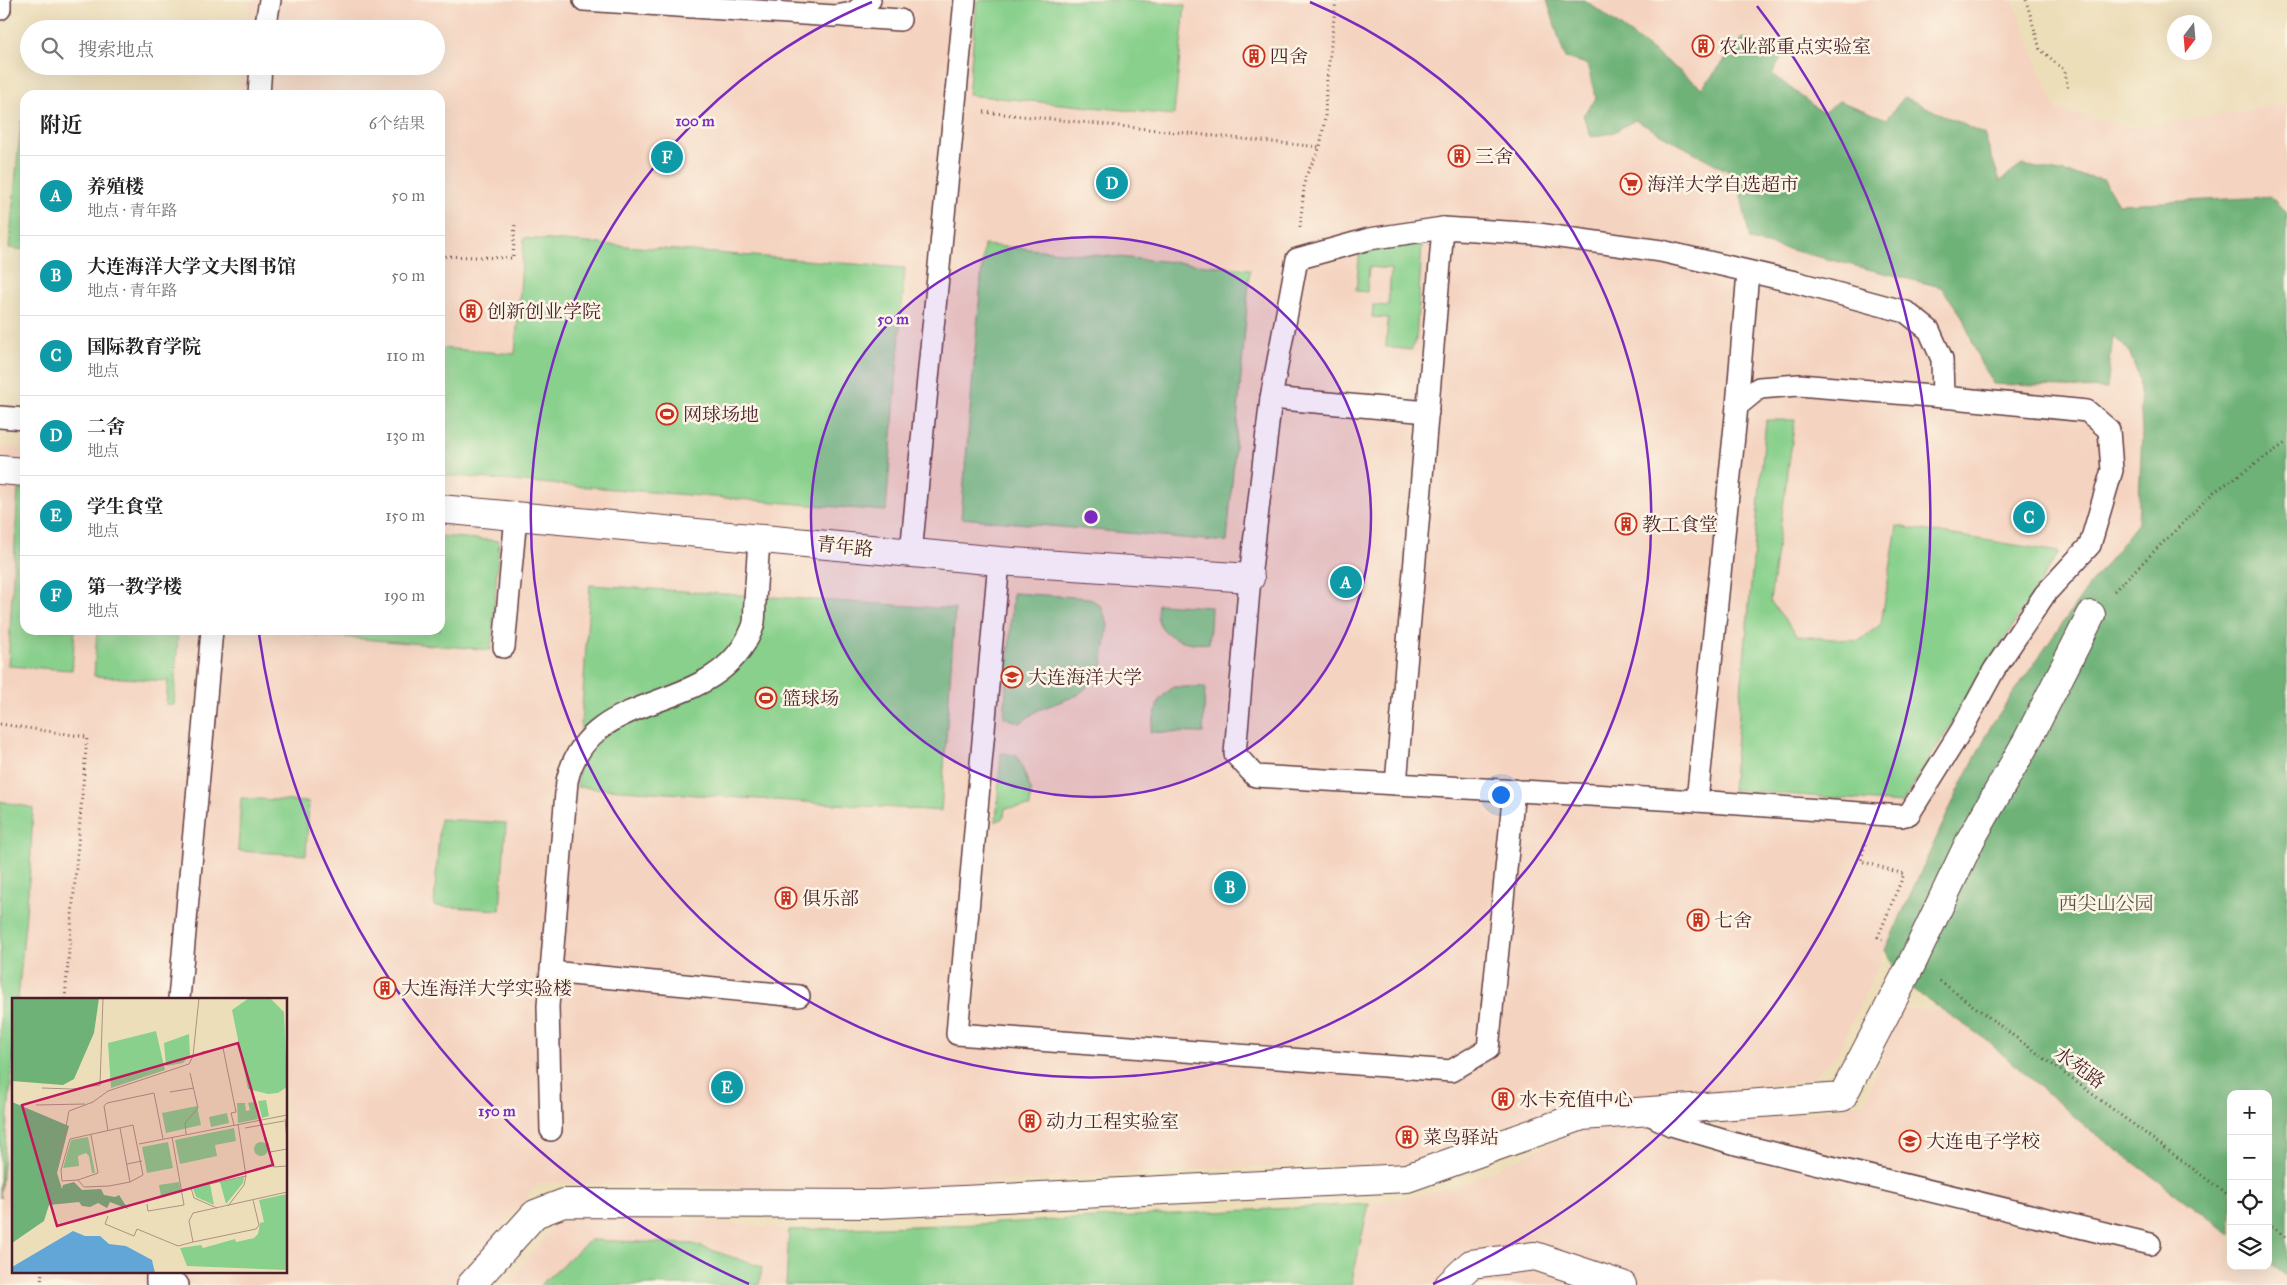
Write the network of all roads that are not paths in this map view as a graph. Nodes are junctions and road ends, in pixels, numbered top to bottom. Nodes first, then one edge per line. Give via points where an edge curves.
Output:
1 (0, 0) edge
2 (270, 0) edge
3 (584, 0) edge
4 (870, 0) edge
5 (965, 0) edge
6 (0, 9) edge
7 (835, 16) junction
8 (267, 20) edge
9 (900, 20) dead end
10 (260, 75) edge
11 (259, 90) edge
12 (1443, 228) junction
13 (1748, 272) junction
14 (1943, 397) junction
15 (1271, 398) junction
16 (1736, 406) junction
17 (1428, 412) junction
18 (0, 417) edge
19 (20, 419) edge
20 (0, 470) edge
21 (20, 472) edge
22 (445, 509) edge
23 (516, 516) junction
24 (759, 538) junction
25 (911, 553) junction
26 (998, 561) junction
27 (1250, 578) junction
28 (2091, 615) road end
29 (212, 635) edge
30 (504, 648) dead end
31 (1396, 784) junction
32 (1514, 790) junction
33 (1697, 802) junction
34 (551, 972) junction
35 (799, 996) dead end
36 (179, 998) edge
37 (1645, 1112) junction
38 (551, 1130) dead end
39 (2150, 1244) dead end
40 (157, 1272) edge
41 (178, 1285) edge
42 (471, 1285) edge
43 (1449, 1285) edge
44 (1622, 1285) edge

1 - 6 lane
2 - 8 lane
3 - 7 lane
4 - 7 lane via 853,13
5 - 25 lane
7 - 9 lane
10 - 11 lane
12 - 13 lane via 1538,234 1661,251
12 - 15 lane via 1369,239 1297,259
12 - 17 lane
13 - 14 lane via 1906,312 1929,330 1942,359
13 - 16 lane
14 - 16 lane via 1799,385 1759,388
14 - 33 lane via 2087,411 2109,430 2112,470 2090,545 2045,594 1994,670 1909,814
15 - 17 lane
15 - 27 lane
16 - 33 lane
17 - 31 lane
18 - 19 lane
20 - 21 street
22 - 23 street, 青年路
23 - 24 street, 青年路
23 - 30 lane
24 - 25 street, 青年路
24 - 34 lane via 753,627 738,656 715,676 678,695 638,707 604,724 580,746 571,764
25 - 26 street, 青年路
26 - 27 street, 青年路
26 - 32 lane via 957,1034 1451,1071 1488,1049
27 - 31 lane via 1235,754 1255,776
28 - 37 street via 2027,741 1971,839 1842,1096
29 - 36 lane
31 - 32 lane
32 - 33 lane
34 - 35 lane
34 - 38 lane via 548,1006
37 - 39 lane via 1671,1125 1736,1144
37 - 42 street via 1582,1116 1407,1178 880,1204 564,1203 535,1214
40 - 41 lane via 157,1283
43 - 44 street via 1471,1264 1535,1256

